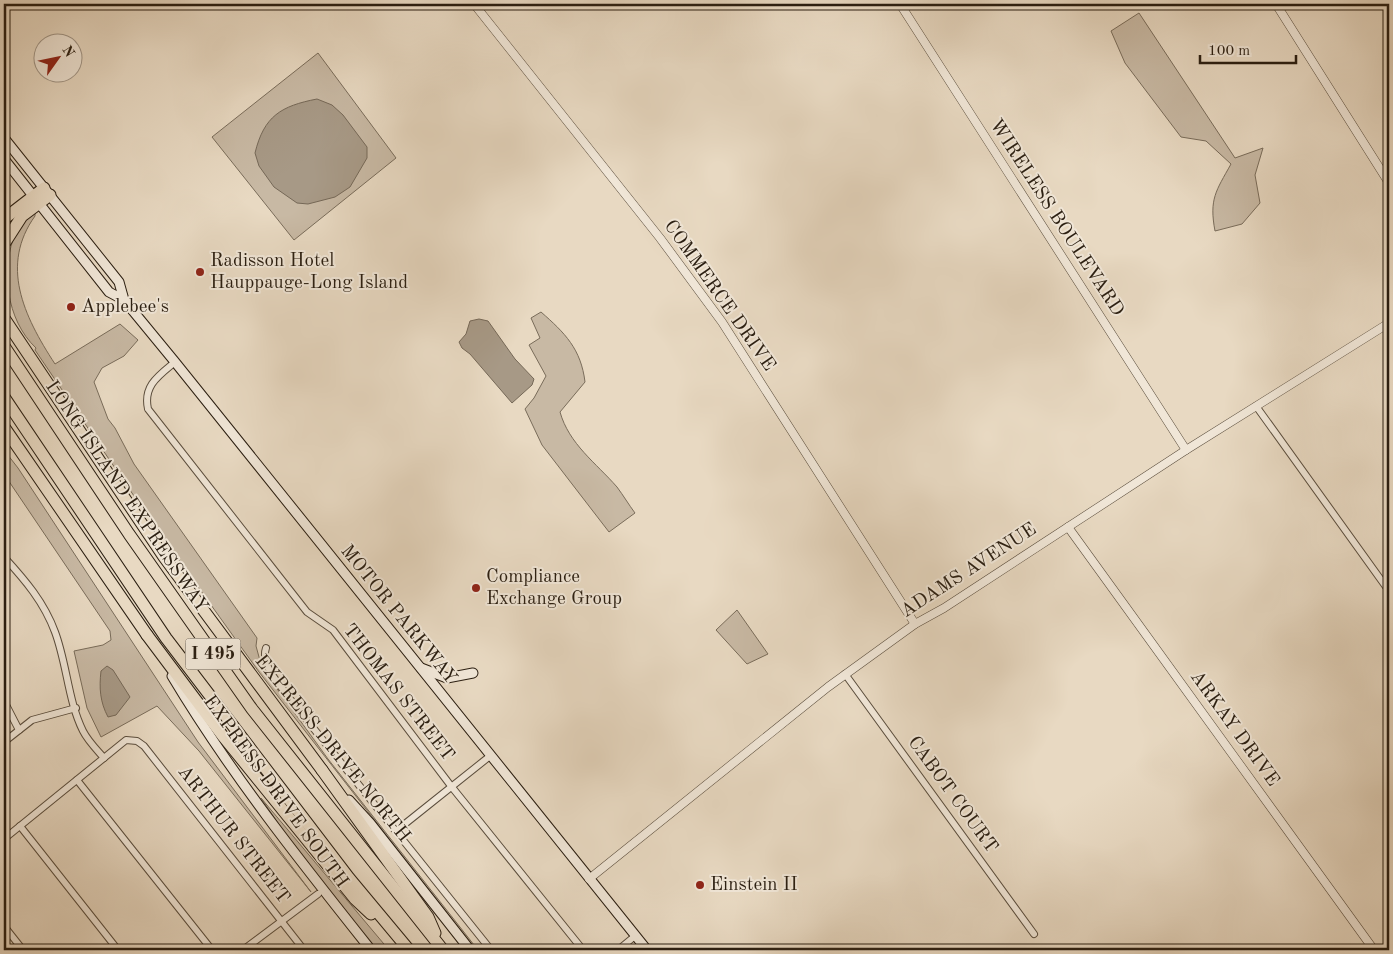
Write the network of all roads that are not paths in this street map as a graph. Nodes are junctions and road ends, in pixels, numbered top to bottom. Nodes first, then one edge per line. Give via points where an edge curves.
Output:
1 (474, 4) edge
2 (900, 4) edge
3 (1276, 4) edge
4 (4, 138) edge
5 (4, 159) edge
6 (1389, 183) edge
7 (47, 192) junction
8 (36, 200) junction
9 (4, 218) edge
10 (4, 244) edge
11 (124, 300) junction
12 (4, 308) edge
13 (4, 318) edge
14 (1389, 323) edge
15 (18, 340) junction
16 (4, 346) edge
17 (175, 362) junction
18 (4, 397) edge
19 (1256, 406) junction
20 (4, 427) edge
21 (4, 436) edge
22 (1186, 450) junction
23 (34, 472) junction
24 (1068, 527) junction
25 (4, 556) edge
26 (1389, 591) edge
27 (915, 624) junction
28 (147, 635) junction
29 (266, 648) dead end
30 (420, 668) junction
31 (473, 673) dead end
32 (845, 674) junction
33 (4, 701) edge
34 (76, 708) junction
35 (18, 730) junction
36 (4, 742) edge
37 (490, 756) junction
38 (104, 758) junction
39 (322, 770) junction
40 (77, 780) junction
41 (451, 786) junction
42 (20, 826) junction
43 (396, 831) junction
44 (4, 839) edge
45 (589, 879) junction
46 (318, 894) dead end
47 (281, 921) junction
48 (4, 926) edge
49 (1034, 934) dead end
50 (635, 936) junction
51 (407, 948) edge
52 (442, 949) edge
53 (23, 950) edge
54 (118, 950) edge
55 (212, 950) edge
56 (243, 950) edge
57 (304, 950) edge
58 (371, 950) edge
59 (470, 950) edge
60 (491, 950) edge
61 (583, 950) edge
62 (618, 950) edge
63 (647, 950) edge
64 (1374, 950) edge

1 - 27 street, COMMERCE DRIVE via 660,238 722,322
2 - 22 street, WIRELESS BOULEVARD
3 - 6 street
4 - 7 main road, MOTOR PARKWAY
5 - 8 main road, MOTOR PARKWAY
7 - 8 highway
7 - 11 main road, MOTOR PARKWAY via 119,282
8 - 9 highway
8 - 10 highway
8 - 11 main road, MOTOR PARKWAY via 109,292
11 - 17 main road, MOTOR PARKWAY
12 - 15 highway
13 - 15 highway, EXPRESS DRIVE NORTH
14 - 19 street, ADAMS AVENUE
15 - 39 highway, EXPRESS DRIVE NORTH via 164,557
16 - 52 highway, LONG ISLAND EXPRESSWAY / I 495 via 129,534 252,708
17 - 30 main road, MOTOR PARKWAY
17 - 41 street, THOMAS STREET via 151,384 146,393 148,409 306,612 333,630
18 - 51 highway, I 495 via 166,638 349,878
19 - 22 street, ADAMS AVENUE
19 - 26 street
20 - 23 highway, EXPRESS DRIVE SOUTH
21 - 23 highway
22 - 24 street, ADAMS AVENUE
23 - 28 highway, EXPRESS DRIVE SOUTH
24 - 27 street, ADAMS AVENUE
24 - 64 street, ARKAY DRIVE
25 - 34 street via 28,584 47,614 62,654
27 - 32 street, ADAMS AVENUE
28 - 51 highway via 216,728 355,899
28 - 58 main road, EXPRESS DRIVE SOUTH via 223,754 292,850
29 - 43 street via 265,663 290,699
30 - 31 main road via 443,677
30 - 37 main road, MOTOR PARKWAY
32 - 45 street, ADAMS AVENUE
32 - 49 street, CABOT COURT
33 - 35 street
34 - 35 street via 32,720
34 - 38 street via 84,732
35 - 36 street
37 - 41 street
37 - 45 main road, MOTOR PARKWAY
38 - 40 street
38 - 47 street, ARTHUR STREET via 126,740 137,741 144,746
39 - 52 highway via 428,917
39 - 59 main road, EXPRESS DRIVE NORTH via 370,823
40 - 42 street
40 - 55 street
41 - 43 street
41 - 61 street, THOMAS STREET
42 - 44 street
42 - 54 street
43 - 60 street
45 - 50 main road, MOTOR PARKWAY
46 - 47 street
47 - 56 street
47 - 57 street, ARTHUR STREET
48 - 53 street
50 - 62 street
50 - 63 main road, MOTOR PARKWAY

